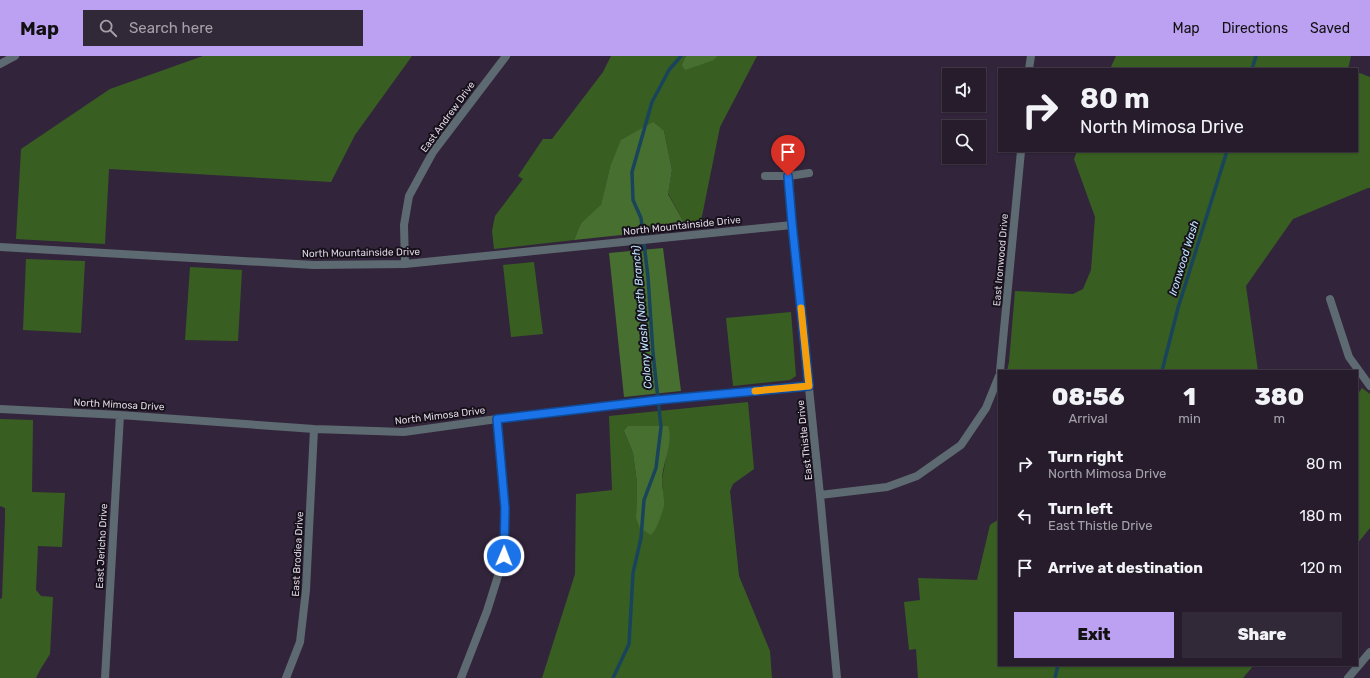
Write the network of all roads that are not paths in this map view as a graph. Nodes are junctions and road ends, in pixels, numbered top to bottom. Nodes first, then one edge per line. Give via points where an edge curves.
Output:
1 (14, 56) edge
2 (506, 56) edge
3 (1031, 56) edge
4 (0, 64) edge
5 (1029, 68) edge
6 (1021, 152) edge
7 (809, 173) dead end
8 (765, 176) dead end
9 (788, 176) junction
10 (792, 225) junction
11 (0, 247) edge
12 (405, 264) junction
13 (1330, 299) dead end
14 (1000, 370) edge
15 (998, 378) edge
16 (809, 386) junction
17 (1370, 386) edge
18 (0, 409) edge
19 (120, 415) junction
20 (497, 419) junction
21 (314, 429) junction
22 (820, 495) junction
23 (1370, 652) edge
24 (105, 678) edge
25 (286, 678) edge
26 (460, 678) edge
27 (837, 678) edge
28 (1348, 678) edge

1 - 4 street
2 - 12 street, East Andrew Drive via 433,152 409,196 404,225
3 - 5 street
6 - 14 street, East Ironwood Drive
7 - 9 street
8 - 9 street
9 - 10 street, East Thistle Drive
10 - 12 street, North Mountainside Drive
10 - 16 street, East Thistle Drive
11 - 12 street, North Mountainside Drive via 314,265
13 - 17 street via 1349,357
15 - 22 street via 986,408 961,445 917,476 887,486
16 - 20 street, North Mimosa Drive
16 - 22 street, East Thistle Drive
18 - 19 street, North Mimosa Drive
19 - 21 street, North Mimosa Drive
19 - 24 street, East Jericho Drive
20 - 21 street, North Mimosa Drive via 404,432
20 - 26 street via 505,508 504,556 488,611
21 - 25 street, East Brodiea Drive via 306,590 300,642
22 - 27 street, East Thistle Drive
23 - 28 street

